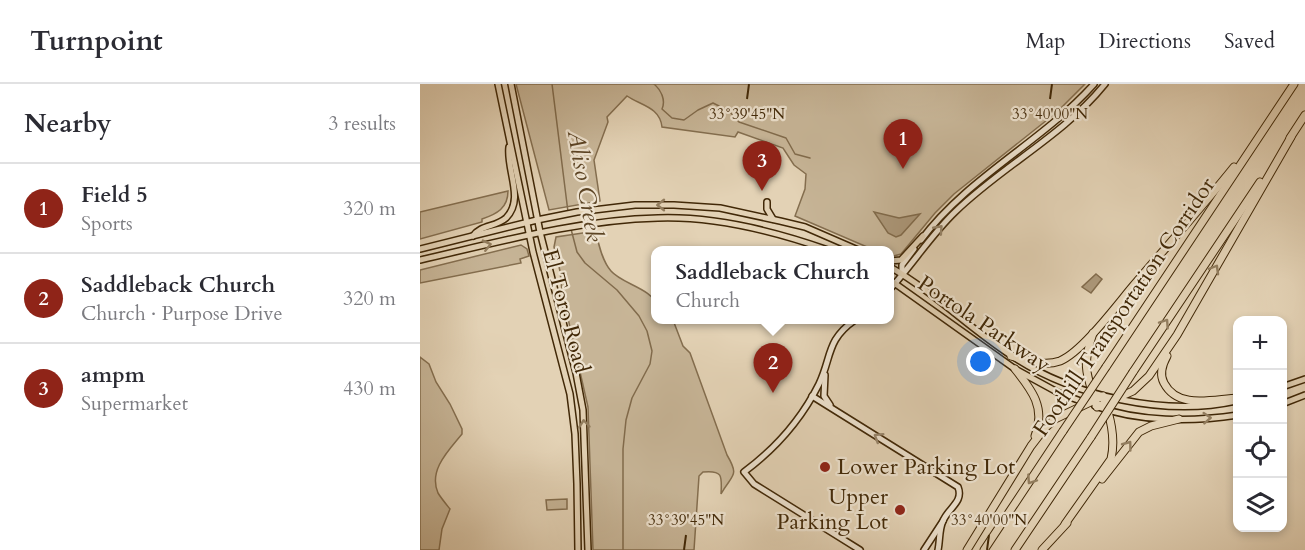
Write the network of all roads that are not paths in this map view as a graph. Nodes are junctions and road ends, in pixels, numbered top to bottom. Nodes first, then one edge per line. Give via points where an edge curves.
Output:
1 (498, 84) edge
2 (511, 84) edge
3 (1094, 84) edge
4 (1105, 84) edge
5 (1294, 84) edge
6 (1305, 115) edge
7 (1291, 137) junction
8 (510, 142) junction
9 (1247, 154) junction
10 (767, 202) dead end
11 (773, 219) junction
12 (537, 220) junction
13 (526, 222) junction
14 (540, 232) junction
15 (529, 235) junction
16 (473, 236) junction
17 (924, 236) junction
18 (814, 246) edge
19 (848, 246) edge
20 (420, 249) edge
21 (420, 261) edge
22 (894, 261) edge
23 (894, 269) edge
24 (902, 274) junction
25 (894, 280) edge
26 (894, 283) edge
27 (851, 324) edge
28 (1093, 333) junction
29 (1177, 335) junction
30 (1011, 356) junction
31 (825, 364) junction
32 (1015, 369) junction
33 (1305, 378) edge
34 (1287, 385) edge
35 (1305, 395) edge
36 (812, 396) junction
37 (1103, 396) junction
38 (1117, 399) junction
39 (1233, 399) edge
40 (1233, 400) edge
41 (1093, 401) junction
42 (1287, 402) edge
43 (1107, 407) junction
44 (833, 409) junction
45 (1233, 415) edge
46 (1179, 418) junction
47 (1031, 446) junction
48 (943, 521) junction
49 (1065, 524) junction
50 (578, 550) edge
51 (588, 550) edge
52 (860, 550) edge
53 (924, 550) edge
54 (938, 550) edge
55 (967, 550) edge
56 (984, 550) edge
57 (1015, 550) edge
58 (1042, 550) edge

1 - 8 main road, El Toro Road
2 - 12 main road, El Toro Road
3 - 17 main road via 1058,119 950,206
24 -> 4 main road via 955,212 1083,108
5 - 9 highway, Foothill Transportation Corridor
6 - 7 highway, Foothill Transportation Corridor
29 -> 7 highway
57 -> 7 highway, Foothill Transportation Corridor, bridge
8 - 13 main road, El Toro Road
8 - 16 main road via 513,207 498,224 476,231
9 - 28 highway
9 -> 56 highway, Foothill Transportation Corridor, bridge
10 - 11 main road
11 -> 12 main road via 720,208 635,205
11 - 19 main road
12 - 13 main road
12 - 14 main road, El Toro Road
13 - 15 main road, El Toro Road
13 - 16 main road
14 - 15 main road
14 - 18 main road via 659,218 717,222
51 -> 14 main road, El Toro Road via 583,410
21 -> 15 main road
15 - 50 main road, El Toro Road via 572,402
16 - 20 main road
17 - 22 main road via 901,260
17 - 24 main road via 902,264
23 - 24 main road, Portola Parkway
24 - 25 main road
24 - 30 main road, Portola Parkway
26 - 32 main road, Portola Parkway
27 - 31 main road via 834,342
28 - 30 highway via 1058,362 1035,363
28 - 41 highway via 1085,363
29 - 38 highway via 1144,382
29 - 39 highway via 1161,371 1170,391 1188,400
30 - 41 main road, Portola Parkway
31 - 36 main road
31 - 44 main road via 824,396
32 - 41 main road, Portola Parkway via 1059,393
32 - 47 highway via 1035,396 1039,410 1039,426
33 - 34 main road
35 - 42 main road
36 - 44 main road
36 - 52 main road via 775,447 744,472 754,484
37 - 38 main road
37 - 41 highway
37 - 43 highway
38 - 40 main road via 1170,406 1214,405
38 - 43 highway
41 - 43 highway
41 - 47 highway via 1055,419
43 - 46 main road via 1141,417
43 - 49 highway via 1113,438 1111,459
48 -> 44 main road via 959,498 958,487
46 -> 45 main road
49 -> 46 highway via 1139,432
47 - 55 highway
48 - 53 main road
48 - 54 main road
49 - 58 highway

